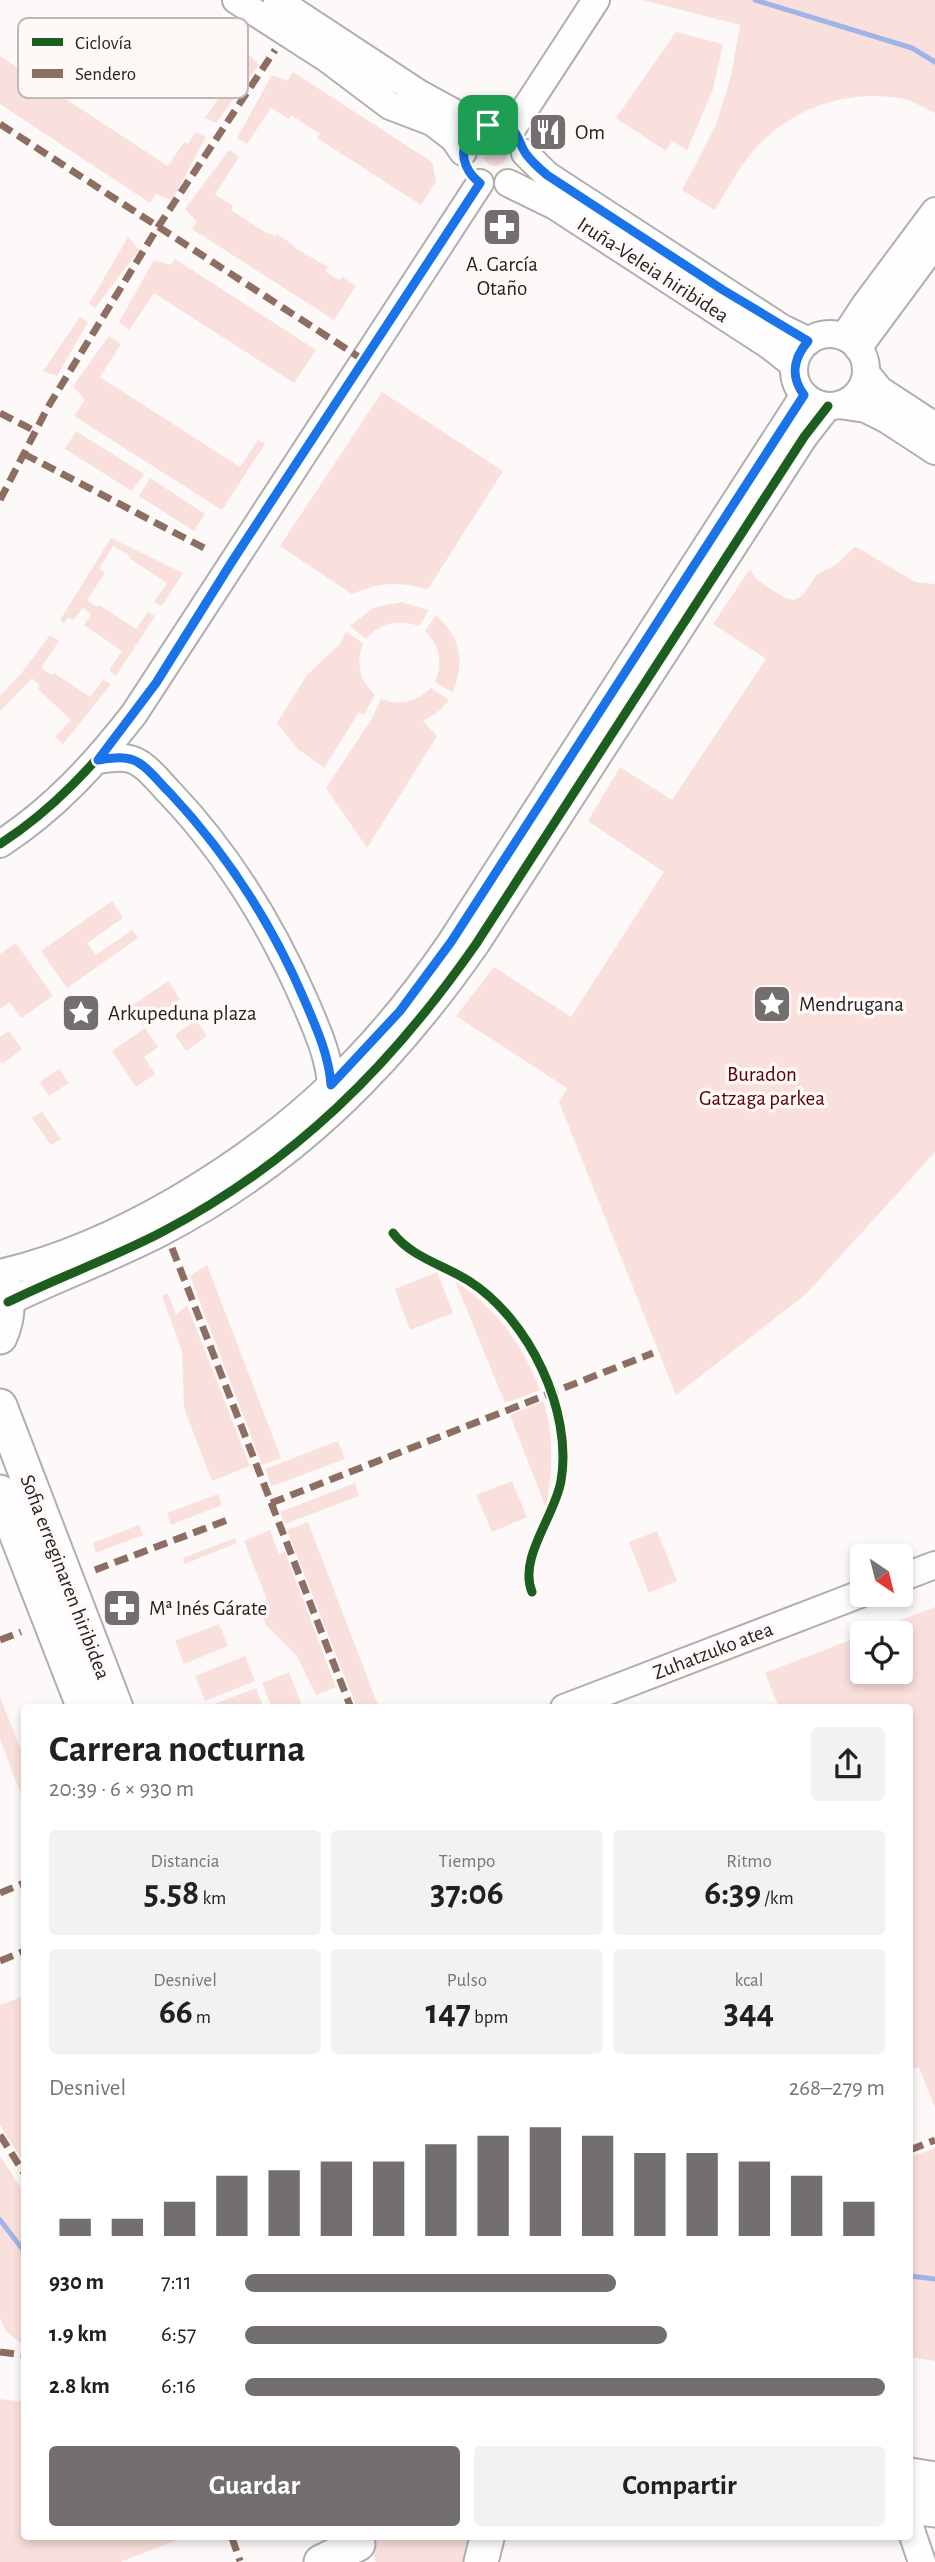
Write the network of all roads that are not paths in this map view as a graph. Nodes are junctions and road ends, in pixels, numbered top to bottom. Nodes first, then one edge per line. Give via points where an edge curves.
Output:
1 (236, 0) edge
2 (277, 0) edge
3 (596, 0) edge
4 (500, 127) junction
5 (463, 152) junction
6 (525, 153) junction
7 (480, 183) junction
8 (508, 183) junction
9 (935, 211) edge
10 (935, 244) edge
11 (808, 341) junction
12 (856, 353) junction
13 (794, 365) junction
14 (804, 395) junction
15 (834, 406) junction
16 (935, 426) edge
17 (935, 451) edge
18 (98, 760) junction
19 (0, 844) edge
20 (331, 1085) junction
21 (3, 1284) edge
22 (0, 1337) edge
23 (0, 1406) edge
24 (0, 1492) edge
25 (935, 1565) edge
26 (914, 1573) edge
27 (850, 1598) edge
28 (82, 1704) edge
29 (114, 1704) edge
30 (578, 1704) edge
31 (913, 2475) edge
32 (935, 2479) edge
33 (913, 2507) edge
34 (935, 2510) edge
35 (913, 2536) edge
36 (486, 2540) edge
37 (361, 2548) edge
38 (321, 2562) edge
39 (481, 2562) edge
40 (922, 2562) edge

1 - 5 street via 390,106 432,122
2 - 4 street via 420,94 464,118
3 - 4 street
4 - 5 street via 476,130
4 - 6 street via 521,139
5 - 7 street via 470,176
6 - 8 street via 524,165
6 - 11 street, Iruña-Veleia hiribidea via 547,175
7 - 8 street
7 - 18 street via 156,683
8 - 13 street, Iruña-Veleia hiribidea via 555,206
9 - 12 street via 888,272
10 - 12 street
11 - 12 street via 832,334
11 - 13 street
12 - 15 street via 862,387
12 - 16 street via 880,390
13 - 14 street
14 - 15 street
14 - 20 street via 451,942 400,1011
15 - 17 street via 866,409
15 - 21 street via 797,448 476,944 385,1062 308,1134 222,1197 113,1257 42,1285
18 - 19 street via 63,795
18 - 20 street via 117,757 139,762 225,858 286,957 318,1030
20 - 21 street via 199,1186
21 - 22 main road via 6,1321
23 - 29 main road, Sofia erreginaren hiribidea
24 - 28 main road, Sofia erreginaren hiribidea
25 - 26 street
27 - 30 street, Zuhatzuko atea
31 - 32 main road
33 - 34 main road
35 - 40 street
36 - 39 main road
37 - 38 main road

